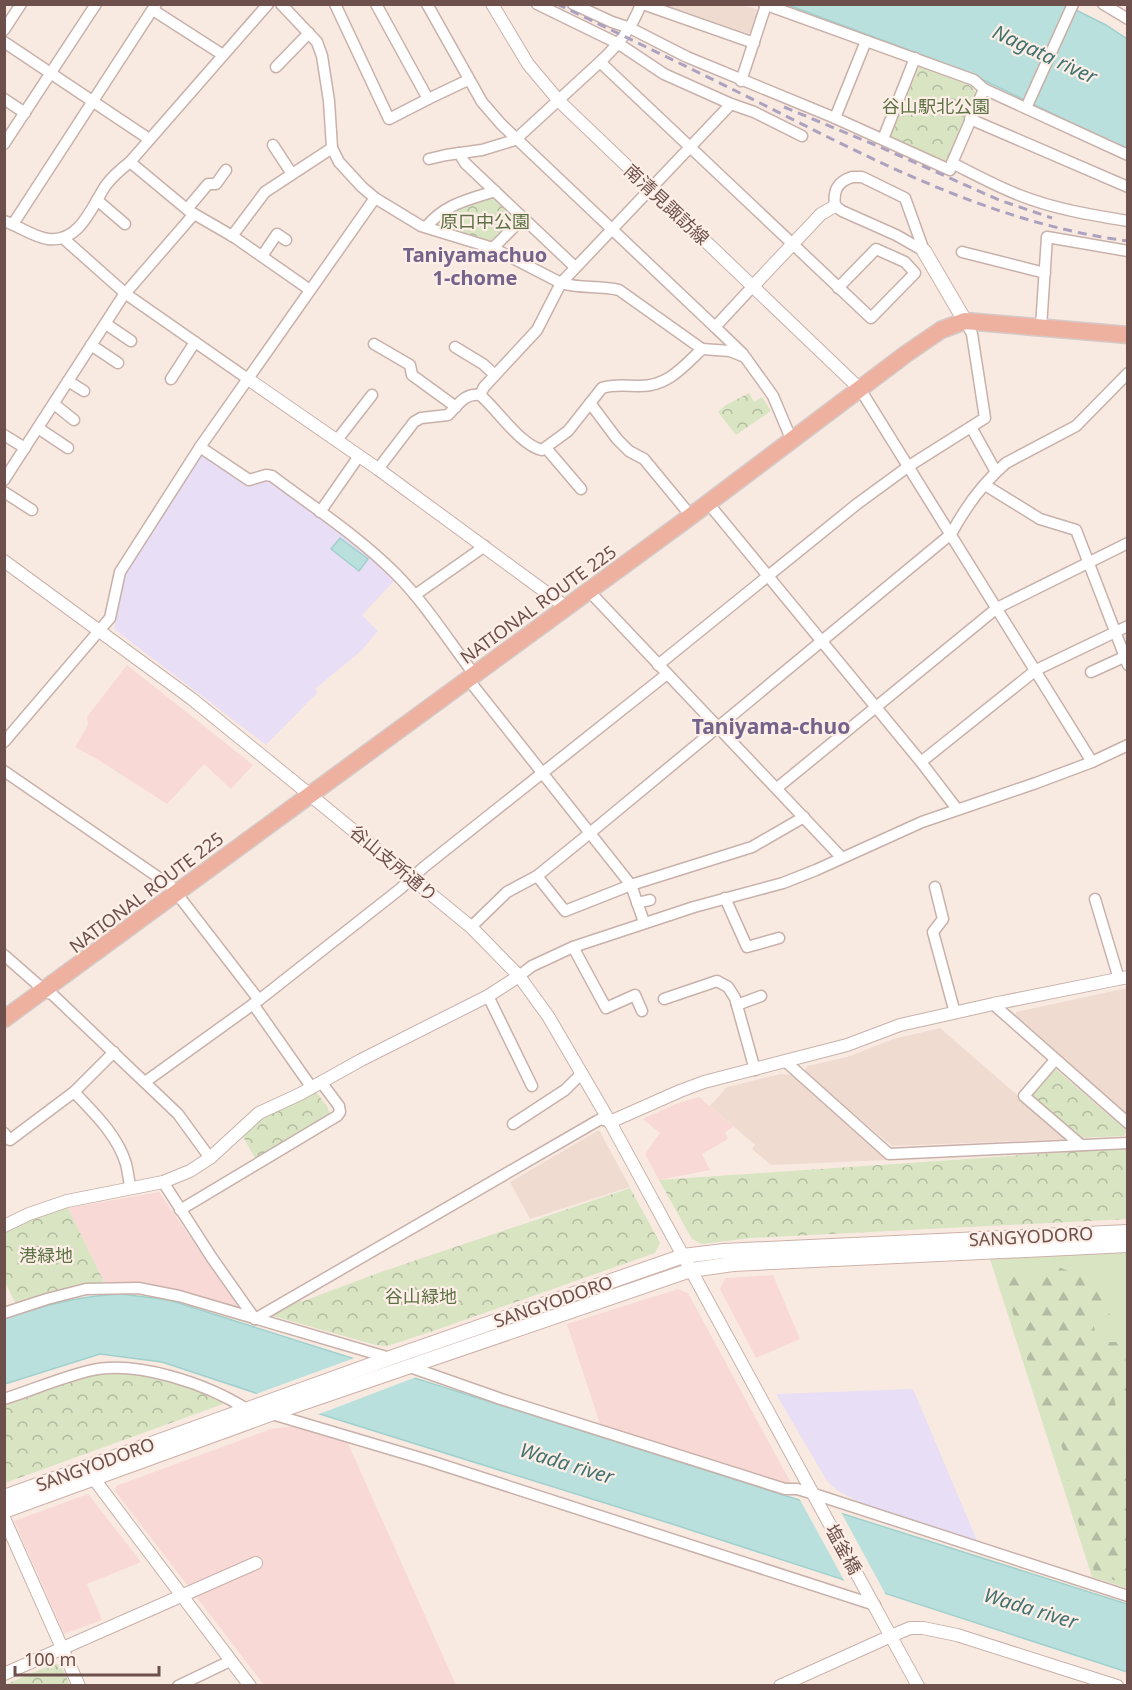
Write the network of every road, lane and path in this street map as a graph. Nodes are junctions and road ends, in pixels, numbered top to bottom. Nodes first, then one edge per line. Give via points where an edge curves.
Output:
1 (21, 4) edge
2 (96, 4) edge
3 (251, 4) edge
4 (281, 4) edge
5 (335, 4) edge
6 (376, 4) edge
7 (427, 4) edge
8 (492, 4) edge
9 (537, 4) edge
10 (573, 4) edge
11 (642, 4) edge
12 (1103, 4) edge
13 (765, 5) edge
14 (1073, 5) edge
15 (154, 7) edge
16 (265, 8) edge
17 (1128, 19) edge
18 (630, 28) junction
19 (4, 30) edge
20 (309, 33) junction
21 (866, 40) junction
22 (4, 42) edge
23 (754, 43) junction
24 (619, 44) junction
25 (223, 55) junction
26 (915, 58) junction
27 (600, 62) junction
28 (276, 67) dead end
29 (51, 73) junction
30 (468, 80) junction
31 (741, 81) junction
32 (984, 89) junction
33 (4, 99) edge
34 (428, 99) junction
35 (93, 100) junction
36 (558, 101) junction
37 (731, 104) junction
38 (1026, 108) junction
39 (25, 113) junction
40 (835, 118) junction
41 (970, 119) junction
42 (802, 136) dead end
43 (149, 139) junction
44 (882, 139) junction
45 (515, 140) junction
46 (4, 144) edge
47 (273, 145) dead end
48 (690, 147) junction
49 (332, 148) junction
50 (459, 153) junction
51 (1128, 155) edge
52 (429, 159) dead end
53 (130, 162) junction
54 (952, 163) junction
55 (226, 170) dead end
56 (292, 174) junction
57 (1128, 187) edge
58 (650, 188) junction
59 (495, 191) junction
60 (375, 198) junction
61 (97, 200) junction
62 (835, 206) junction
63 (191, 211) junction
64 (523, 218) junction
65 (913, 220) junction
66 (1128, 221) edge
67 (125, 224) dead end
68 (11, 225) edge
69 (426, 227) junction
70 (611, 229) junction
71 (278, 235) dead end
72 (896, 235) junction
73 (232, 236) junction
74 (63, 238) junction
75 (793, 244) junction
76 (493, 248) junction
77 (924, 251) junction
78 (1128, 251) edge
79 (962, 252) dead end
80 (262, 256) junction
81 (575, 267) junction
82 (1045, 273) junction
83 (561, 283) junction
84 (754, 285) junction
85 (838, 288) junction
86 (310, 290) junction
87 (126, 294) junction
88 (965, 321) junction
89 (106, 324) junction
90 (715, 327) junction
91 (1041, 327) junction
92 (1128, 334) edge
93 (131, 341) dead end
94 (195, 342) junction
95 (374, 344) dead end
96 (91, 345) junction
97 (455, 347) dead end
98 (702, 349) junction
99 (746, 357) junction
100 (118, 363) dead end
101 (1128, 373) edge
102 (495, 375) junction
103 (171, 379) dead end
104 (248, 379) junction
105 (69, 381) junction
106 (860, 389) junction
107 (84, 391) dead end
108 (372, 395) dead end
109 (480, 395) junction
110 (590, 403) junction
111 (54, 404) junction
112 (456, 407) junction
113 (74, 420) dead end
114 (971, 427) junction
115 (38, 428) junction
116 (4, 435) edge
117 (337, 440) junction
118 (792, 441) junction
119 (200, 447) junction
120 (25, 448) junction
121 (68, 448) dead end
122 (546, 448) junction
123 (359, 456) junction
124 (909, 466) junction
125 (378, 469) junction
126 (996, 472) junction
127 (6, 476) edge
128 (985, 485) junction
129 (581, 489) dead end
130 (4, 492) edge
131 (708, 503) junction
132 (32, 510) dead end
133 (320, 512) junction
134 (691, 516) junction
135 (951, 534) junction
136 (1128, 543) edge
137 (485, 546) junction
138 (4, 561) edge
139 (1088, 562) junction
140 (768, 575) junction
141 (588, 590) junction
142 (415, 595) junction
143 (566, 607) junction
144 (997, 608) junction
145 (1128, 626) edge
146 (101, 630) junction
147 (1115, 633) junction
148 (822, 642) junction
149 (1126, 661) edge
150 (658, 665) junction
151 (1036, 670) junction
152 (1091, 672) dead end
153 (667, 674) junction
154 (471, 676) junction
155 (876, 708) junction
156 (719, 727) junction
157 (4, 742) edge
158 (1128, 745) edge
159 (921, 762) junction
160 (1092, 762) junction
161 (4, 771) edge
162 (542, 774) junction
163 (777, 788) junction
164 (311, 795) junction
165 (957, 809) junction
166 (804, 817) junction
167 (590, 833) junction
168 (842, 858) junction
169 (537, 876) junction
170 (411, 878) junction
171 (631, 885) junction
172 (935, 887) dead end
173 (177, 892) junction
174 (725, 898) junction
175 (1095, 899) dead end
176 (650, 900) dead end
177 (638, 903) junction
178 (644, 922) junction
179 (471, 927) junction
180 (779, 938) dead end
181 (573, 947) junction
182 (4, 955) edge
183 (519, 976) junction
184 (1123, 978) edge
185 (45, 991) junction
186 (488, 996) junction
187 (761, 996) dead end
188 (664, 999) dead end
189 (256, 1002) junction
190 (993, 1004) junction
191 (737, 1005) junction
192 (642, 1011) dead end
193 (955, 1013) junction
194 (4, 1019) edge
195 (114, 1052) junction
196 (1055, 1060) junction
197 (785, 1061) junction
198 (754, 1070) junction
199 (582, 1073) junction
200 (146, 1082) junction
201 (317, 1085) junction
202 (532, 1086) dead end
203 (74, 1092) junction
204 (610, 1122) junction
205 (1128, 1123) edge
206 (513, 1124) dead end
207 (4, 1133) edge
208 (1128, 1143) edge
209 (1081, 1145) junction
210 (210, 1158) junction
211 (163, 1182) junction
212 (130, 1187) junction
213 (180, 1210) junction
214 (4, 1226) edge
215 (1128, 1232) edge
216 (1128, 1245) edge
217 (683, 1256) junction
218 (691, 1270) junction
219 (4, 1313) edge
220 (255, 1319) junction
221 (385, 1360) junction
222 (406, 1368) junction
223 (4, 1399) edge
224 (248, 1410) junction
225 (271, 1410) junction
226 (89, 1474) junction
227 (814, 1494) junction
228 (4, 1497) edge
229 (4, 1511) edge
230 (4, 1518) edge
231 (256, 1563) dead end
232 (182, 1596) junction
233 (1128, 1596) edge
234 (873, 1602) junction
235 (891, 1636) junction
236 (63, 1648) junction
237 (230, 1661) junction
238 (4, 1674) edge
239 (79, 1686) edge
240 (178, 1686) edge
241 (250, 1686) edge
242 (780, 1686) edge
243 (918, 1686) edge
244 (1117, 1686) edge

1 - 19 street
2 - 29 street
3 - 16 street
4 - 20 street
5 - 34 street via 389,119
6 - 34 street
7 - 30 street
8 - 36 street, 南清見諏訪線 via 528,64
9 - 24 street
10 - 18 street
11 - 18 street
11 - 23 street
12 - 17 street
13 - 21 street
13 - 23 street
14 - 38 street
15 - 25 street
15 - 35 street
16 - 25 street
18 - 24 street
18 - 31 street
20 - 28 street
20 - 49 street via 322,56
21 - 26 street
21 - 40 street
22 - 29 street
23 - 31 street
24 - 27 street
24 - 37 street via 664,74
25 - 43 street
26 - 32 street via 974,80
26 - 44 street
27 - 36 street
27 - 48 street
29 - 35 street
29 - 39 street
30 - 34 street
30 - 45 street
31 - 40 street
32 - 38 street
32 - 41 street
33 - 39 street
35 - 43 street
35 - 68 street
36 - 45 street
36 - 58 street, 南清見諏訪線
37 - 42 street
37 - 48 street
38 - 51 street
39 - 46 street
40 - 44 street
41 - 54 street
41 - 57 street
43 - 53 street
44 - 54 street via 950,170
45 - 50 street
45 - 70 street
47 - 56 street
48 - 58 street
48 - 75 street
49 - 56 street
49 - 60 street via 339,162
50 - 52 street
50 - 59 street
53 - 61 street via 112,177
53 - 63 street
54 - 66 street via 1020,195 1081,213
55 - 63 street via 216,184 208,184
56 - 73 street via 261,195
58 - 70 street
58 - 84 street, 南清見諏訪線
59 - 64 street
59 - 69 street via 445,209
60 - 69 street
60 - 86 street
61 - 67 street
61 - 74 street via 86,220
62 - 65 street via 838,184 844,179 862,177 905,198
62 - 72 street
62 - 75 street via 821,214
63 - 73 street
63 - 87 street
64 - 76 street
64 - 81 street
65 - 72 street
65 - 77 street
68 - 74 street via 45,239
69 - 76 street
70 - 81 street
70 - 90 street
71 - 80 street
72 - 77 street
73 - 80 street
74 - 87 street
75 - 84 street
75 - 85 street
76 - 83 street
77 - 88 main road
78 - 82 street via 1047,237
79 - 82 street
80 - 86 street
81 - 83 street
82 - 91 street
83 - 98 street via 619,290
83 - 102 street via 537,330
84 - 90 street
84 - 106 street, 南清見諏訪線
85 - 85 street via 871,318 915,273 905,262 876,249
86 - 104 street
87 - 89 street
87 - 94 street
88 - 91 highway, NATIONAL ROUTE 225
88 - 106 highway, NATIONAL ROUTE 225 via 941,330
88 - 114 street via 972,334 985,418
89 - 93 street
89 - 96 street
90 - 99 street
91 - 92 highway, NATIONAL ROUTE 225
94 - 103 street
94 - 104 street
95 - 112 street via 410,365 412,375
96 - 100 street
96 - 105 street
97 - 102 street
98 - 99 street via 730,351
98 - 110 street via 668,380 646,386 602,388
99 - 118 street via 774,396
101 - 126 street via 1076,426 1012,459
102 - 109 street
104 - 117 street
104 - 119 street
105 - 107 street
105 - 111 street
106 - 118 highway, NATIONAL ROUTE 225
106 - 124 street
108 - 117 street
109 - 112 street via 467,395
109 - 122 street via 530,445
110 - 122 street via 568,430
110 - 134 street via 616,439 644,459
111 - 113 street
111 - 115 street
112 - 125 street via 448,415 414,422
114 - 124 street
114 - 126 street
115 - 120 street
115 - 121 street
116 - 120 street
117 - 123 street
118 - 131 highway, NATIONAL ROUTE 225
119 - 133 street via 249,480 272,476
119 - 146 street via 120,572 113,609
120 - 127 street
122 - 129 street
123 - 125 street
123 - 133 street
124 - 135 street
124 - 140 street
125 - 137 street
126 - 128 street
128 - 135 street via 961,514
128 - 139 street via 1040,519 1076,530
130 - 132 street
131 - 134 highway, NATIONAL ROUTE 225
131 - 140 street
133 - 142 street via 372,552
134 - 141 highway, NATIONAL ROUTE 225
135 - 144 street
135 - 148 street
136 - 139 street
137 - 142 street
137 - 143 street
138 - 146 street, 谷山支所通り
139 - 144 street
139 - 147 street
140 - 148 street
140 - 150 street
141 - 143 highway, NATIONAL ROUTE 225
141 - 150 street
142 - 154 street
143 - 154 highway, NATIONAL ROUTE 225
144 - 151 street
144 - 155 street
145 - 147 street
146 - 157 street
146 - 164 street, 谷山支所通り
147 - 149 street
147 - 151 street
148 - 155 street
148 - 156 street
149 - 152 street
150 - 153 street
151 - 159 street
151 - 160 street
153 - 156 street
153 - 162 street
154 - 162 street
154 - 164 highway, NATIONAL ROUTE 225
155 - 159 street
155 - 163 street
156 - 163 street
156 - 167 street
158 - 160 street
159 - 165 street
160 - 165 street
161 - 173 street
162 - 167 street
162 - 170 street
163 - 166 street
164 - 170 street, 谷山支所通り
164 - 173 highway, NATIONAL ROUTE 225
165 - 168 street
166 - 168 street
166 - 171 street via 752,847
167 - 169 street
167 - 171 street
168 - 174 street via 783,883
169 - 171 street via 565,912
169 - 179 street via 507,892
170 - 179 street, 谷山支所通り
170 - 189 street
171 - 177 street
172 - 193 street via 944,919 933,932
173 - 185 highway, NATIONAL ROUTE 225
173 - 189 street
174 - 178 street
174 - 180 street via 747,947
175 - 184 street
176 - 177 street
177 - 178 street
178 - 181 street
179 - 183 street, 谷山支所通り
181 - 183 street
181 - 192 street via 606,1008 635,995
182 - 185 street
183 - 186 street
183 - 199 street, 谷山支所通り
184 - 190 street
185 - 194 highway, NATIONAL ROUTE 225
185 - 195 street
186 - 201 street
186 - 202 street
187 - 191 street
188 - 191 street via 717,981 731,990
189 - 200 street
189 - 201 street
190 - 193 street
190 - 196 street
191 - 198 street
193 - 197 street via 900,1025 847,1045
195 - 200 street
195 - 203 street
196 - 205 street
196 - 209 street via 1024,1096
197 - 198 street
197 - 209 street via 889,1154
198 - 204 street via 680,1090
199 - 204 street, 谷山支所通り
199 - 206 street via 565,1090
200 - 210 street via 178,1114
201 - 210 street via 259,1113
201 - 213 street via 339,1106 337,1116
203 - 207 street via 10,1140
203 - 212 street via 105,1125 125,1162
204 - 217 street, 谷山支所通り
204 - 220 street via 597,1121
208 - 209 street
210 - 211 street
211 - 212 street
211 - 213 street
212 - 214 street via 67,1201
213 - 220 street
215 - 217 main road, SANGYODORO
216 - 218 main road, SANGYODORO via 733,1264
217 - 218 street, 谷山支所通り
217 - 221 main road, SANGYODORO
218 - 222 main road, SANGYODORO
218 - 227 street, 塩釜橋
219 - 220 street via 67,1293 125,1287 158,1291
220 - 221 street
221 - 225 main road, SANGYODORO
222 - 225 main road, SANGYODORO
222 - 227 street via 785,1489
223 - 224 street via 89,1370 118,1367 156,1371 229,1398
224 - 225 main road, SANGYODORO
224 - 226 main road, SANGYODORO
225 - 226 main road, SANGYODORO
225 - 234 street
226 - 228 main road, SANGYODORO
226 - 229 main road, SANGYODORO
226 - 232 street
227 - 233 street
227 - 234 street, 塩釜橋
230 - 236 street
231 - 232 street
232 - 236 street
232 - 237 street
234 - 235 street, 塩釜橋
235 - 242 street
235 - 243 street, 塩釜橋
235 - 244 street via 910,1628 957,1635
236 - 238 street
236 - 239 street
237 - 240 street
237 - 241 street

